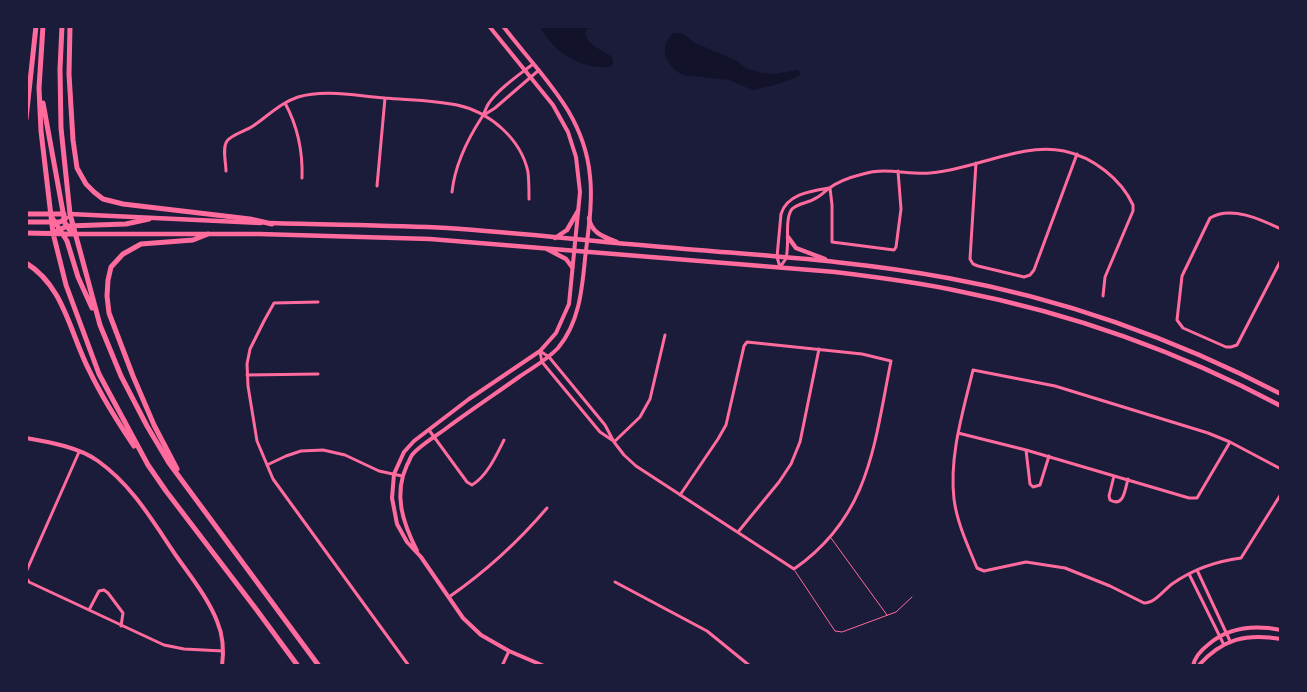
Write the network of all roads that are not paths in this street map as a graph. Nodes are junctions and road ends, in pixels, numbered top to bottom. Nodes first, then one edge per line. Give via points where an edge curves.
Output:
1 (36, 26) edge
2 (43, 26) edge
3 (62, 26) edge
4 (70, 26) edge
5 (489, 26) edge
6 (502, 26) edge
7 (533, 64) junction
8 (539, 70) junction
9 (525, 71) junction
10 (530, 77) junction
11 (39, 88) junction
12 (385, 98) junction
13 (285, 103) junction
14 (484, 115) junction
15 (26, 119) edge
16 (1077, 154) junction
17 (976, 163) junction
18 (226, 171) dead end
19 (898, 171) junction
20 (302, 178) dead end
21 (377, 186) dead end
22 (830, 188) junction
23 (452, 192) dead end
24 (529, 199) dead end
25 (578, 211) junction
26 (26, 214) edge
27 (50, 214) junction
28 (70, 214) junction
29 (64, 217) junction
30 (589, 218) junction
31 (149, 219) junction
32 (26, 222) edge
33 (53, 222) junction
34 (272, 224) junction
35 (70, 226) junction
36 (1281, 229) edge
37 (62, 231) junction
38 (26, 233) edge
39 (53, 233) junction
40 (75, 234) junction
41 (208, 234) junction
42 (788, 237) junction
43 (555, 238) junction
44 (576, 240) junction
45 (587, 241) junction
46 (620, 244) junction
47 (543, 248) junction
48 (574, 250) junction
49 (586, 251) junction
50 (777, 257) junction
51 (786, 258) junction
52 (1281, 260) edge
53 (831, 261) junction
54 (26, 263) edge
55 (572, 267) junction
56 (780, 267) junction
57 (1103, 296) dead end
58 (318, 302) dead end
59 (100, 324) junction
60 (665, 335) dead end
61 (819, 349) junction
62 (540, 351) junction
63 (549, 357) junction
64 (542, 362) junction
65 (318, 374) dead end
66 (247, 375) junction
67 (1281, 394) edge
68 (1281, 406) edge
69 (429, 430) junction
70 (958, 433) junction
71 (435, 437) junction
72 (26, 438) edge
73 (504, 440) dead end
74 (614, 442) junction
75 (1230, 442) junction
76 (1026, 450) junction
77 (78, 452) junction
78 (1049, 456) junction
79 (148, 466) junction
80 (267, 466) junction
81 (1281, 469) edge
82 (394, 474) junction
83 (402, 476) junction
84 (1114, 476) junction
85 (1128, 479) junction
86 (186, 487) junction
87 (1281, 494) edge
88 (680, 495) junction
89 (547, 508) dead end
90 (738, 532) junction
91 (830, 538) junction
92 (421, 557) junction
93 (794, 569) junction
94 (1197, 570) junction
95 (26, 572) edge
96 (1189, 574) junction
97 (26, 578) edge
98 (615, 582) dead end
99 (449, 597) junction
100 (912, 597) dead end
101 (89, 610) junction
102 (887, 615) junction
103 (121, 626) junction
104 (1281, 630) edge
105 (1226, 632) junction
106 (1219, 635) junction
107 (1281, 639) edge
108 (1230, 641) junction
109 (1224, 645) junction
110 (224, 650) junction
111 (509, 651) junction
112 (222, 666) edge
113 (298, 666) edge
114 (319, 666) edge
115 (409, 666) edge
116 (502, 666) edge
117 (544, 666) edge
118 (750, 666) edge
119 (1193, 666) edge
120 (1198, 666) edge

1 - 15 main road
2 - 11 main road
3 - 28 main road via 61,128
4 - 34 main road via 69,74 77,168 94,192 103,199 123,204
5 - 9 street
6 - 7 street
7 - 8 street
7 - 9 street
8 - 10 street
8 - 30 street via 568,108 583,140 590,178
9 - 10 street
9 - 14 street via 489,102
10 - 14 street
10 - 25 street via 556,109 571,140 579,176
11 - 27 main road
11 - 29 main road
12 - 13 street via 322,94 306,95
12 - 14 street via 456,104
12 - 21 street
13 - 18 street via 227,140
13 - 20 street via 300,139
14 - 23 street via 461,154
14 - 24 street via 505,132 521,153 528,172
16 - 17 street via 1036,150
16 - 17 street via 1034,270 1024,277 978,266 970,259
16 - 57 street via 1104,169 1133,205 1105,277
17 - 19 street via 931,173
19 - 22 street via 863,174
19 - 22 street via 901,209 894,250 832,242
22 - 42 street via 816,199 792,209
22 - 50 street via 791,199 785,205 781,214
25 - 43 main road via 567,230
25 - 44 street
26 - 27 main road
27 - 29 main road
27 - 33 main road
28 - 29 main road
28 - 31 main road
28 - 35 main road
29 - 33 main road
29 - 35 main road
30 - 45 street
30 - 46 main road via 595,232
31 - 34 main road
31 - 35 main road via 126,224
32 - 33 main road
33 - 37 main road
33 - 39 main road
34 - 43 main road via 440,228
35 - 37 main road
35 - 40 main road
36 - 52 street via 1245,215 1225,214 1210,218 1182,276 1179,324 1226,347 1237,345
37 - 39 main road
37 - 40 main road
37 - 59 main road via 78,277
38 - 39 main road
39 - 79 main road via 66,285 99,374
40 - 41 main road
40 - 59 main road
41 - 47 main road via 430,239
41 - 86 main road via 194,240 141,244 123,254 111,267 108,280 109,313 154,424
42 - 51 street
42 - 53 main road via 796,248
43 - 44 main road
44 - 45 main road
44 - 48 street
45 - 46 main road
45 - 49 street
46 - 50 main road
47 - 48 main road
47 - 55 main road via 566,259
48 - 49 main road
48 - 55 street
49 - 56 main road
49 - 63 street via 578,308 565,338
50 - 51 main road
50 - 56 street
51 - 53 main road
51 - 56 street
53 - 67 main road via 949,278 1054,303 1176,345
54 - 79 main road via 48,281 60,300 88,369 114,418
55 - 62 street via 569,304 563,321
56 - 68 main road via 911,282 1024,306 1095,327 1179,358
58 - 66 street via 274,303 250,349
59 - 86 main road via 121,376 147,426
60 - 74 street via 650,399 640,417
61 - 88 street via 748,342 744,346 726,425
61 - 90 street via 800,442 791,464
61 - 91 street via 891,361 864,480 855,501
62 - 63 street
62 - 64 street
62 - 69 street
63 - 64 street
63 - 74 street via 605,425
64 - 71 street
64 - 74 street via 600,432
65 - 66 street
66 - 80 street via 257,441
69 - 71 street
69 - 82 street via 404,452
70 - 75 street via 973,370 1054,386
70 - 76 street
70 - 96 street via 954,499 962,532 978,568 984,571 1026,562 1066,568 1144,603 1150,603
71 - 73 street via 472,485 492,462
71 - 83 street via 412,455
72 - 77 street via 58,444
74 - 88 street via 636,466
75 - 81 street
75 - 85 street via 1197,498
76 - 78 street
76 - 78 street via 1033,487 1040,485
77 - 95 street
77 - 110 street via 96,459 133,492 208,601 218,623
78 - 84 street
79 - 113 main road
80 - 82 street via 301,451 323,450
80 - 115 street via 273,479
82 - 83 street
82 - 92 street via 392,498 397,524
83 - 92 street via 401,511
84 - 85 street
84 - 85 street via 1109,496 1114,503 1122,499
86 - 114 main road
87 - 94 street via 1241,558
88 - 90 street
89 - 99 street via 475,579
90 - 93 street
91 - 93 street via 813,556
91 - 102 lane
92 - 99 street
93 - 102 lane via 835,631 842,632
94 - 96 street
94 - 105 street
96 - 106 street
97 - 101 street
98 - 118 street via 707,631
99 - 111 street via 463,618 481,635
100 - 102 lane via 896,612
101 - 103 street
101 - 103 street via 99,591 104,590 123,613
103 - 110 street via 184,649
104 - 105 street via 1264,627
105 - 106 street
105 - 108 street
106 - 109 street
106 - 119 street via 1201,650
107 - 108 street via 1264,636
108 - 109 street
109 - 120 street
110 - 112 street
111 - 116 street
111 - 117 street

